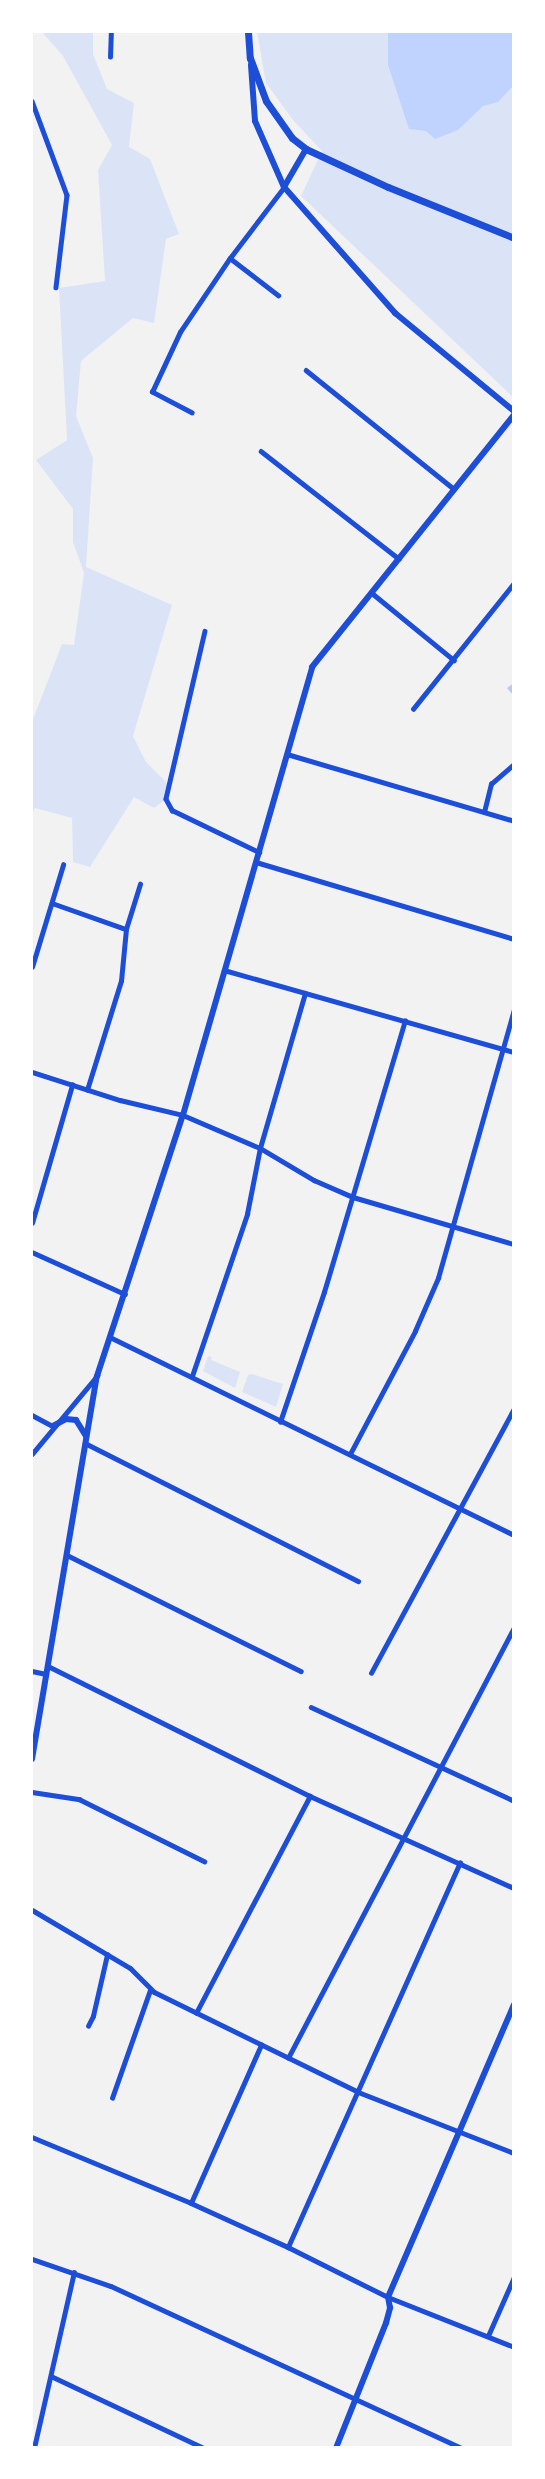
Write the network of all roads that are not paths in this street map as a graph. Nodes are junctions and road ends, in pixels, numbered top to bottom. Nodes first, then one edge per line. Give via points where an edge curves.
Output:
1 (111, 32) edge
2 (248, 32) edge
3 (110, 57) dead end
4 (250, 58) junction
5 (32, 101) edge
6 (306, 149) junction
7 (284, 187) junction
8 (513, 238) edge
9 (230, 258) junction
10 (56, 287) dead end
11 (278, 295) dead end
12 (306, 370) dead end
13 (192, 412) dead end
14 (513, 413) edge
15 (261, 451) dead end
16 (454, 489) junction
17 (399, 559) junction
18 (513, 583) edge
19 (372, 593) junction
20 (205, 631) dead end
21 (454, 660) junction
22 (412, 709) dead end
23 (287, 754) junction
24 (513, 764) edge
25 (484, 812) junction
26 (513, 821) edge
27 (259, 852) junction
28 (256, 862) junction
29 (63, 865) dead end
30 (140, 884) dead end
31 (52, 903) junction
32 (126, 929) junction
33 (513, 939) edge
34 (32, 967) edge
35 (224, 970) junction
36 (305, 993) junction
37 (513, 1010) edge
38 (405, 1021) junction
39 (503, 1049) junction
40 (513, 1052) edge
41 (32, 1072) edge
42 (72, 1086) junction
43 (87, 1090) junction
44 (183, 1115) junction
45 (260, 1148) junction
46 (353, 1197) junction
47 (32, 1222) edge
48 (451, 1228) junction
49 (513, 1244) edge
50 (32, 1252) edge
51 (126, 1295) junction
52 (110, 1337) junction
53 (97, 1376) junction
54 (192, 1376) junction
55 (513, 1408) edge
56 (32, 1415) edge
57 (280, 1422) junction
58 (53, 1426) junction
59 (85, 1440) junction
60 (350, 1454) junction
61 (32, 1455) edge
62 (459, 1509) junction
63 (513, 1535) edge
64 (67, 1555) junction
65 (358, 1581) dead end
66 (513, 1628) edge
67 (48, 1666) junction
68 (32, 1671) edge
69 (301, 1671) dead end
70 (371, 1673) dead end
71 (46, 1674) junction
72 (311, 1707) dead end
73 (32, 1759) edge
74 (441, 1767) junction
75 (32, 1792) edge
76 (310, 1796) junction
77 (513, 1801) edge
78 (404, 1839) junction
79 (204, 1861) dead end
80 (460, 1863) junction
81 (513, 1888) edge
82 (32, 1910) edge
83 (107, 1955) junction
84 (150, 1990) junction
85 (513, 2005) edge
86 (196, 2013) junction
87 (88, 2026) dead end
88 (261, 2045) junction
89 (288, 2058) junction
90 (358, 2092) junction
91 (111, 2098) dead end
92 (458, 2131) junction
93 (32, 2137) edge
94 (513, 2153) edge
95 (191, 2203) junction
96 (288, 2247) junction
97 (32, 2259) edge
98 (74, 2272) junction
99 (513, 2277) edge
100 (388, 2297) junction
101 (488, 2336) junction
102 (513, 2347) edge
103 (51, 2376) junction
104 (355, 2398) junction
105 (34, 2448) edge
106 (204, 2448) edge
107 (336, 2448) edge
108 (462, 2448) edge

1 - 3 street
2 - 4 main road
4 - 6 main road via 266,101 292,138
4 - 7 main road via 255,121
5 - 10 street via 67,195
6 - 7 main road
6 - 8 main road
7 - 9 street
7 - 14 main road via 395,313
9 - 11 street
9 - 13 street via 180,332 152,392
12 - 16 street
14 - 16 main road
15 - 17 street
16 - 17 main road
17 - 19 main road
18 - 21 street
19 - 21 street
19 - 23 main road via 312,667
20 - 27 street via 166,793 168,805
21 - 22 street
23 - 25 street
23 - 27 main road
24 - 25 street via 491,784
25 - 26 street
27 - 28 main road
28 - 33 street
28 - 35 main road
29 - 31 street
30 - 32 street
31 - 32 street
31 - 34 street
32 - 43 street via 121,981
35 - 36 street
35 - 44 main road
36 - 38 street
36 - 45 street
37 - 39 street
38 - 39 street
38 - 46 street
39 - 40 street
39 - 48 street
41 - 42 street
42 - 43 street
42 - 47 street
43 - 44 street
44 - 45 street
44 - 51 main road
45 - 46 street via 314,1180
45 - 54 street via 246,1214
46 - 48 street
46 - 57 street
48 - 49 street
48 - 60 street via 429,1303
50 - 51 street
51 - 52 main road
52 - 53 main road
52 - 54 street
53 - 58 street
53 - 59 main road
54 - 57 street
55 - 62 street
56 - 58 street
57 - 60 street
58 - 59 main road via 72,1419 79,1423
58 - 61 street
59 - 64 main road
59 - 65 street
60 - 62 street
62 - 63 street
62 - 70 street
64 - 67 main road
64 - 69 street
66 - 74 street
67 - 71 main road
67 - 76 street
68 - 71 street
71 - 73 main road
72 - 74 street
74 - 77 street
74 - 78 street
75 - 79 street via 79,1799
76 - 78 street
76 - 86 street
78 - 80 street
78 - 89 street
80 - 81 street
80 - 90 street
82 - 83 street
83 - 84 street via 130,1968
83 - 87 street
84 - 86 street
84 - 91 street
85 - 92 main road
86 - 88 street
88 - 89 street
88 - 95 street
89 - 90 street
90 - 92 street
90 - 96 street
92 - 94 street
92 - 100 main road
93 - 95 street
95 - 96 street
96 - 100 street
97 - 98 street
98 - 103 street
98 - 104 street
99 - 101 street
100 - 101 street
100 - 104 main road via 386,2323
101 - 102 street
103 - 105 street
103 - 106 street
104 - 107 main road
104 - 108 street

